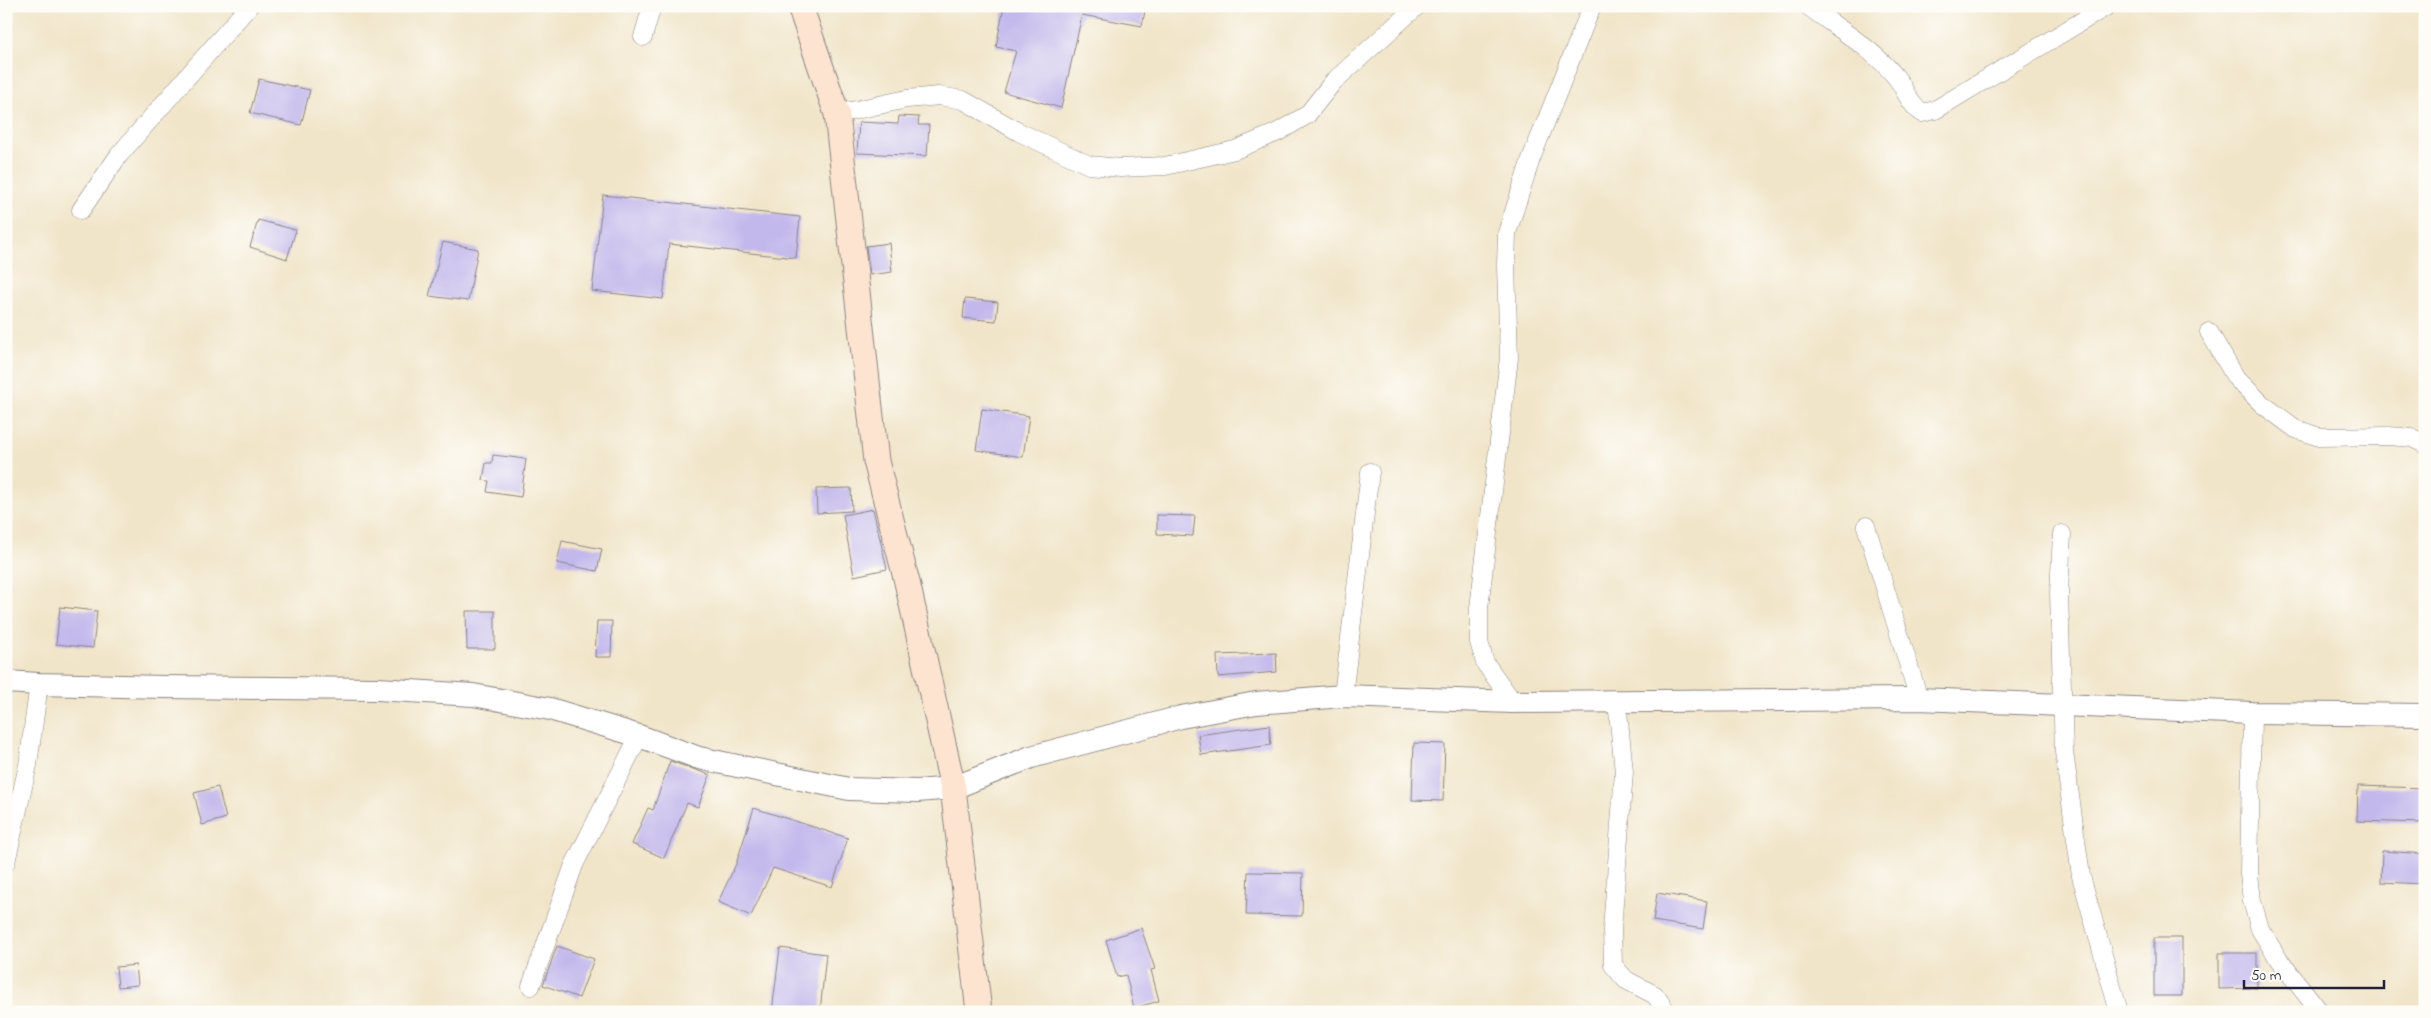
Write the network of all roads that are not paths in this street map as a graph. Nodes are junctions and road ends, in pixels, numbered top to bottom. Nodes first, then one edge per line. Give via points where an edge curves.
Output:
1 (249, 6) edge
2 (652, 6) edge
3 (800, 6) edge
4 (1417, 6) edge
5 (1592, 6) edge
6 (1808, 6) edge
7 (2107, 6) edge
8 (643, 38) dead end
9 (837, 114) junction
10 (81, 210) dead end
11 (2210, 332) dead end
12 (2425, 444) edge
13 (1370, 472) dead end
14 (1866, 526) dead end
15 (2062, 534) dead end
16 (6, 682) edge
17 (38, 684) junction
18 (1343, 696) junction
19 (1919, 699) junction
20 (1617, 701) junction
21 (1513, 702) junction
22 (2061, 706) junction
23 (2252, 713) junction
24 (2425, 715) edge
25 (639, 736) junction
26 (953, 788) junction
27 (6, 862) edge
28 (531, 986) dead end
29 (978, 1012) edge
30 (1667, 1012) edge
31 (2119, 1012) edge
32 (2320, 1012) edge

1 - 10 street via 119,155
2 - 8 street
3 - 9 main road
4 - 9 street via 1333,82 1307,115 1278,132 1235,150 1165,166 1120,168 1089,165 1018,132 963,100 939,96 907,99
5 - 21 street via 1531,159 1507,233 1509,358 1479,608 1479,642 1484,663
6 - 7 street via 1876,57 1896,77 1911,105 1922,113 1935,110
9 - 26 main road via 876,461
11 - 12 street via 2236,378 2262,404 2296,429 2319,437 2397,437 2412,438
13 - 18 street
14 - 19 street
15 - 22 street via 2059,593
16 - 17 street
17 - 25 street via 369,688 473,695 550,709
17 - 27 street via 28,766
18 - 21 street
18 - 26 street via 1256,703 1181,717 1032,757
19 - 20 street
19 - 22 street
20 - 21 street
20 - 30 street via 1624,772 1612,929 1613,965 1626,980 1655,995
22 - 23 street
22 - 31 street via 2081,876
23 - 24 street
23 - 32 street via 2249,874 2252,901 2260,929 2278,960
25 - 26 street via 698,758 848,789 917,791
25 - 28 street via 574,865
26 - 29 main road

